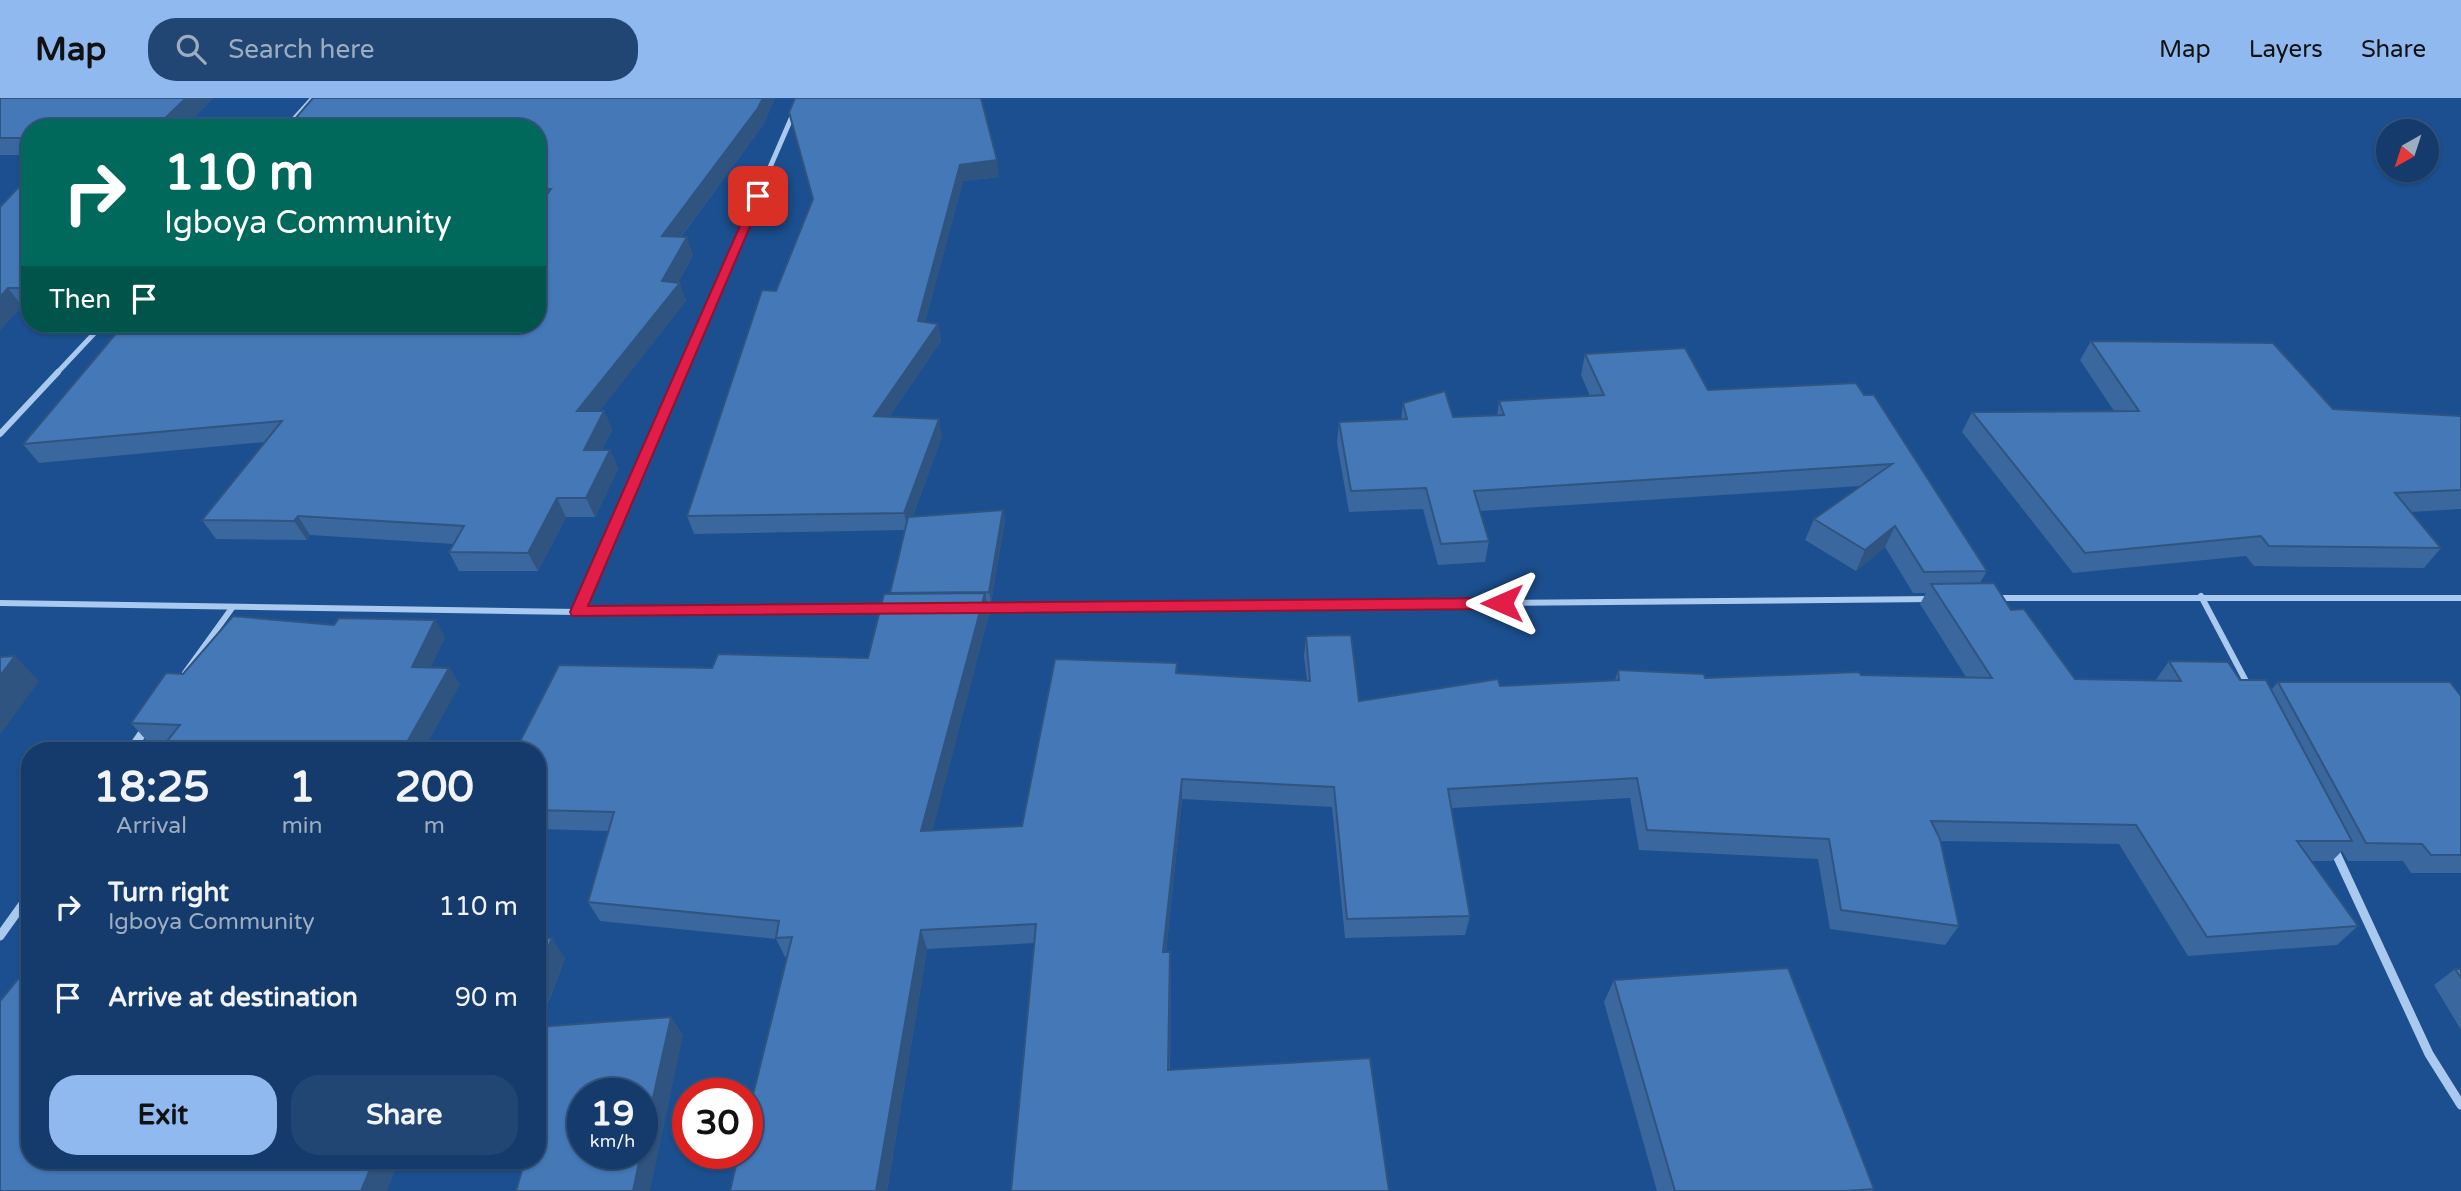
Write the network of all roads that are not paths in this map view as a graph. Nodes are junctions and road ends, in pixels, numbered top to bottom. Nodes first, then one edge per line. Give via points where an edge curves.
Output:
1 (313, 98) edge
2 (800, 98) edge
3 (294, 119) edge
4 (94, 333) edge
5 (0, 433) edge
6 (2201, 596) junction
7 (1992, 598) edge
8 (2461, 598) edge
9 (1936, 599) edge
10 (0, 603) edge
11 (232, 608) junction
12 (970, 608) edge
13 (900, 609) edge
14 (578, 612) junction
15 (177, 685) edge
16 (2253, 695) edge
17 (154, 718) edge
18 (137, 742) edge
19 (2330, 842) edge
20 (21, 907) edge
21 (0, 936) edge
22 (2461, 1105) edge

1 - 3 street
2 - 14 street
4 - 5 street
6 - 7 street
6 - 8 street
6 - 16 street
9 - 12 street
10 - 11 street
11 - 14 street
11 - 15 street
13 - 14 street
17 - 18 street
19 - 22 street via 2429,1054
20 - 21 street

